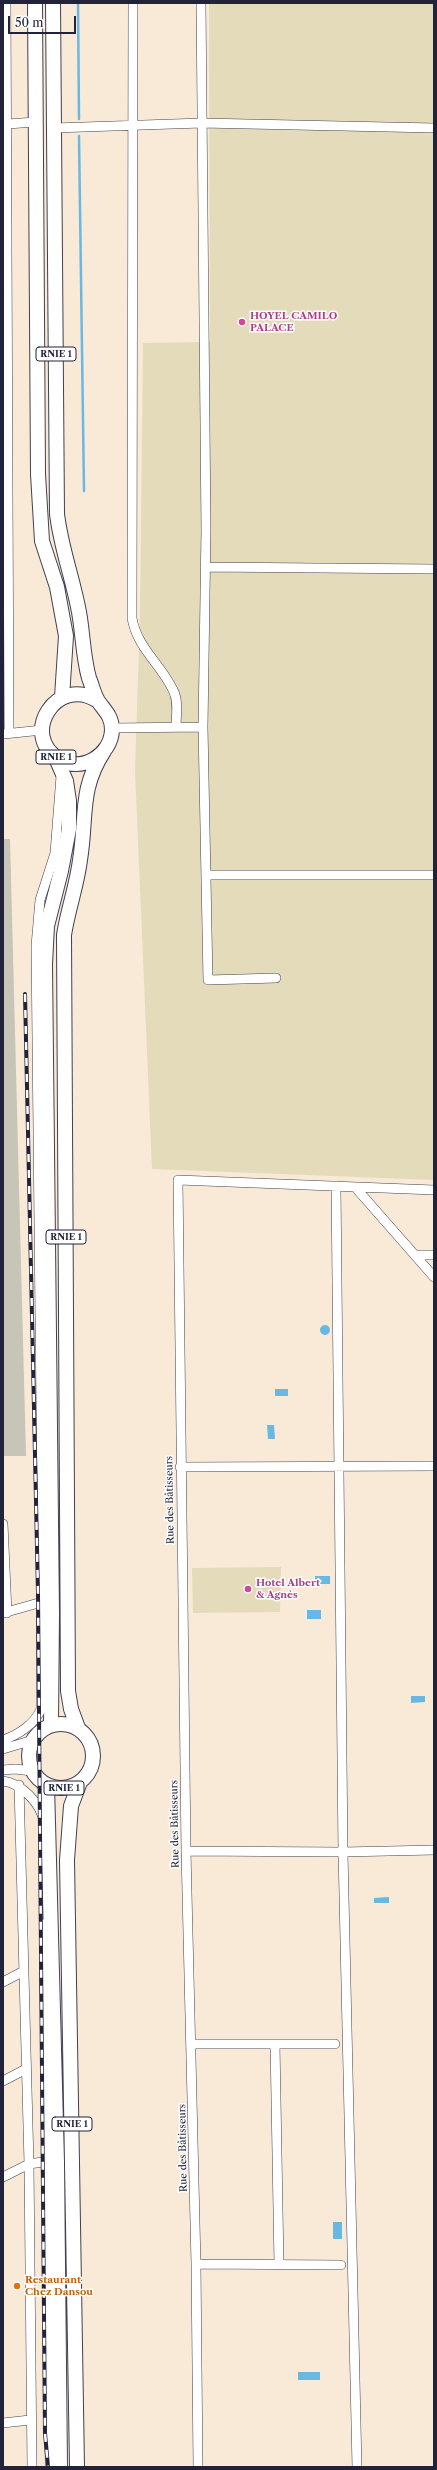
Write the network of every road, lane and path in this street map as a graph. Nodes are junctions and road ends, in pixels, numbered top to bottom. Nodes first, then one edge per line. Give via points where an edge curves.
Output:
1 (6, 3) edge
2 (35, 3) edge
3 (53, 3) edge
4 (133, 3) edge
5 (201, 3) edge
6 (36, 122) junction
7 (202, 123) junction
8 (7, 124) junction
9 (133, 125) junction
10 (54, 128) junction
11 (434, 128) edge
12 (5, 375) edge
13 (205, 567) junction
14 (434, 569) edge
15 (62, 697) junction
16 (98, 701) junction
17 (203, 726) junction
18 (176, 727) junction
19 (112, 728) junction
20 (42, 730) junction
21 (6, 733) edge
22 (104, 751) junction
23 (58, 763) junction
24 (206, 875) junction
25 (434, 875) edge
26 (276, 978) dead end
27 (336, 1186) junction
28 (355, 1187) junction
29 (434, 1190) edge
30 (415, 1255) junction
31 (434, 1255) edge
32 (434, 1277) edge
33 (340, 1466) junction
34 (434, 1466) edge
35 (180, 1467) junction
36 (3, 1524) edge
37 (42, 1602) junction
38 (5, 1613) edge
39 (50, 1725) junction
40 (78, 1728) junction
41 (3, 1740) edge
42 (33, 1740) junction
43 (3, 1749) edge
44 (3, 1770) edge
45 (32, 1771) junction
46 (3, 1781) edge
47 (80, 1782) junction
48 (19, 1785) junction
49 (47, 1785) junction
50 (434, 1850) edge
51 (186, 1851) junction
52 (343, 1852) junction
53 (22, 1972) junction
54 (3, 1982) edge
55 (192, 2044) junction
56 (275, 2044) junction
57 (335, 2044) dead end
58 (26, 2069) junction
59 (3, 2081) edge
60 (51, 2161) junction
61 (29, 2164) junction
62 (3, 2177) edge
63 (196, 2264) junction
64 (278, 2264) junction
65 (341, 2264) dead end
66 (30, 2420) junction
67 (3, 2423) edge
68 (32, 2467) edge
69 (50, 2467) edge
70 (60, 2467) edge
71 (77, 2467) edge
72 (198, 2467) edge
73 (356, 2467) edge

1 - 8 street
2 - 6 highway, RNIE 1
3 - 10 highway, RNIE 1
4 - 9 street
5 - 7 street
6 - 8 street
6 - 15 highway, RNIE 1 via 40,519 42,541 56,587 66,636
7 - 9 street
7 - 11 street
7 - 13 street
8 - 12 street
9 - 10 street
9 - 18 street via 132,618 134,630 146,652 174,690
10 - 16 highway, RNIE 1 via 57,514 60,537 79,613 89,677
12 - 21 street
13 - 14 street
13 - 17 street
15 - 16 highway via 84,695
15 - 20 highway via 48,711
16 - 19 highway, RNIE 1 via 108,713
17 - 18 street
17 - 24 street
18 - 19 street
19 - 22 highway, RNIE 1 via 110,740
20 - 21 street
20 - 23 highway, RNIE 1 via 44,742
22 - 23 highway, RNIE 1 via 94,760 80,764
22 - 40 highway, RNIE 1 via 93,768 88,783 80,860 64,934 68,1691 71,1710
23 - 37 street via 55,852 40,900 36,946
23 - 39 highway, RNIE 1 via 66,781 69,829 47,926 45,964 52,1605
24 - 25 street
24 - 26 street via 208,980
27 - 28 street
27 - 33 street
27 - 35 street, Rue des Bâtisseurs via 178,1180
28 - 29 street
28 - 30 street
30 - 31 street
30 - 32 street
33 - 34 street
33 - 35 street
33 - 52 street
35 - 51 street, Rue des Bâtisseurs
36 - 38 street
37 - 38 street
37 - 41 street via 41,1709 36,1718 23,1729
39 - 40 highway via 64,1723
39 - 42 highway via 39,1731
40 - 47 highway, RNIE 1 via 88,1738 93,1758 89,1772
42 - 43 street
42 - 45 highway via 28,1758
44 - 45 street
45 - 49 highway, RNIE 1 via 39,1781
46 - 48 street
47 - 49 highway, RNIE 1 via 67,1788
47 - 71 highway, RNIE 1 via 71,1806 67,1860
48 - 53 street
48 - 60 street via 39,1809 44,1829
49 - 60 highway, RNIE 1
50 - 52 street
51 - 52 street
51 - 55 street, Rue des Bâtisseurs
52 - 73 street
53 - 54 street
53 - 58 street
55 - 56 street
55 - 63 street, Rue des Bâtisseurs
56 - 57 street
56 - 64 street
58 - 59 street
58 - 61 street
60 - 61 street
60 - 69 street
60 - 70 highway, RNIE 1
61 - 62 street
61 - 66 street
63 - 64 street
63 - 72 street, Rue des Bâtisseurs
64 - 65 street
66 - 67 street
66 - 68 street

